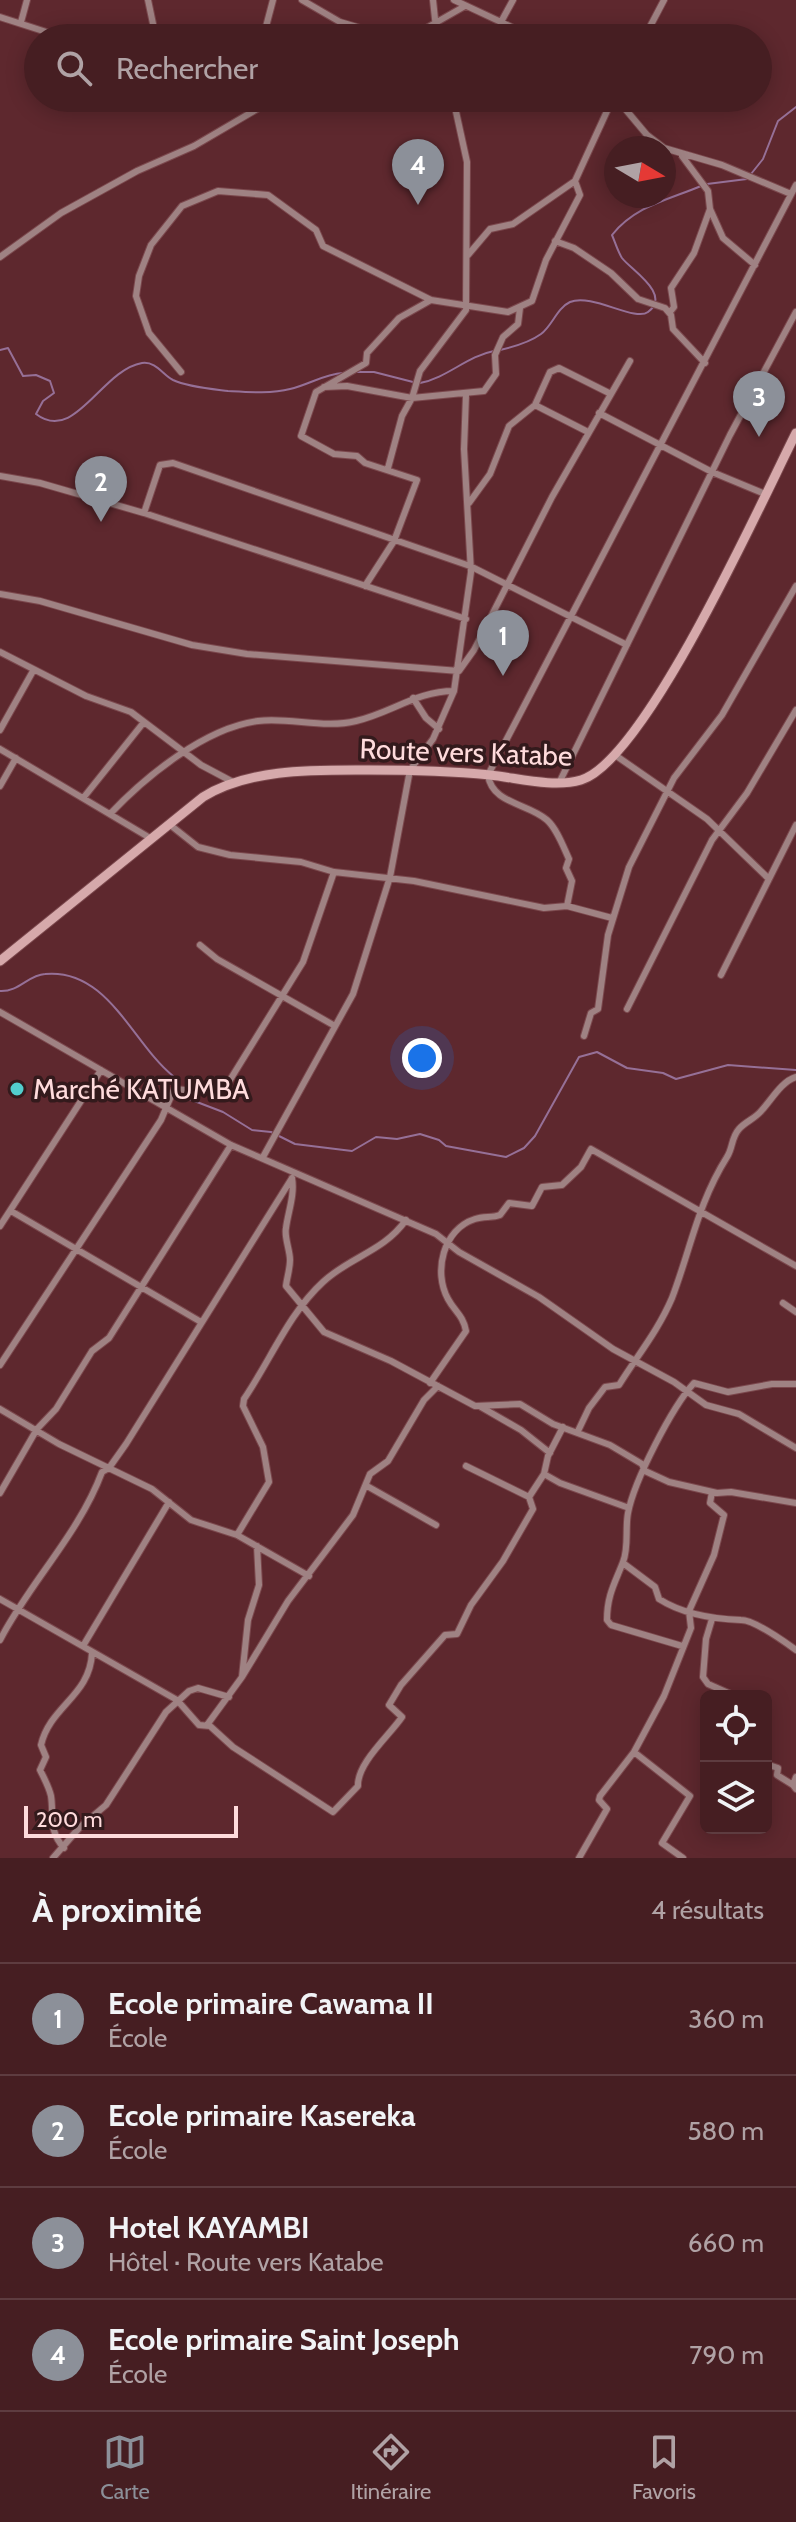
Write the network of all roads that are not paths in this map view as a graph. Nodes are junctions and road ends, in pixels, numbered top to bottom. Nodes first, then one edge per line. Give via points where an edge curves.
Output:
1 (27, 0) edge
2 (148, 0) edge
3 (273, 0) edge
4 (302, 0) edge
5 (433, 0) edge
6 (454, 0) edge
7 (513, 0) edge
8 (664, 0) edge
9 (465, 6) junction
10 (0, 17) edge
11 (21, 22) junction
12 (501, 22) junction
13 (26, 24) edge
14 (153, 24) edge
15 (267, 24) edge
16 (347, 24) edge
17 (432, 24) joint
18 (505, 24) edge
19 (651, 24) edge
20 (252, 112) edge
21 (456, 112) edge
22 (607, 112) edge
23 (626, 112) edge
24 (648, 136) edge
25 (676, 153) edge
26 (682, 156) junction
27 (575, 181) junction
28 (796, 185) edge
29 (791, 194) junction
30 (710, 209) junction
31 (555, 241) junction
32 (468, 255) junction
33 (0, 257) edge
34 (755, 265) junction
35 (431, 300) junction
36 (467, 304) junction
37 (520, 308) junction
38 (670, 312) junction
39 (796, 312) edge
40 (630, 361) dead end
41 (705, 363) junction
42 (181, 372) dead end
43 (324, 387) junction
44 (611, 394) junction
45 (466, 395) junction
46 (412, 398) junction
47 (535, 405) junction
48 (599, 413) junction
49 (588, 432) junction
50 (796, 433) edge
51 (661, 444) junction
52 (388, 468) junction
53 (712, 472) junction
54 (0, 476) edge
55 (765, 494) junction
56 (468, 505) junction
57 (144, 513) junction
58 (394, 541) junction
59 (470, 566) junction
60 (507, 585) junction
61 (365, 586) junction
62 (795, 589) edge
63 (0, 594) edge
64 (572, 617) junction
65 (466, 619) junction
66 (627, 645) junction
67 (0, 652) edge
68 (33, 671) junction
69 (459, 671) junction
70 (454, 691) junction
71 (413, 698) junction
72 (796, 710) edge
73 (144, 722) junction
74 (439, 729) junction
75 (0, 730) edge
76 (0, 749) edge
77 (184, 752) junction
78 (615, 755) junction
79 (16, 758) junction
80 (410, 770) junction
81 (488, 775) junction
82 (233, 782) junction
83 (559, 783) junction
84 (0, 786) edge
85 (669, 792) junction
86 (84, 797) junction
87 (110, 814) junction
88 (169, 824) junction
89 (796, 825) edge
90 (719, 831) junction
91 (150, 838) junction
92 (334, 872) junction
93 (390, 877) junction
94 (769, 879) junction
95 (567, 906) junction
96 (612, 918) junction
97 (200, 945) dead end
98 (1, 957) edge
99 (721, 975) dead end
100 (279, 996) junction
101 (627, 1009) dead end
102 (0, 1012) edge
103 (335, 1026) junction
104 (584, 1036) dead end
105 (101, 1070) junction
106 (796, 1077) edge
107 (164, 1107) junction
108 (231, 1145) junction
109 (263, 1157) junction
110 (293, 1176) junction
111 (700, 1209) junction
112 (11, 1211) junction
113 (406, 1220) junction
114 (0, 1226) edge
115 (447, 1243) junction
116 (76, 1249) junction
117 (796, 1266) edge
118 (140, 1287) junction
119 (783, 1303) dead end
120 (302, 1307) junction
121 (796, 1312) edge
122 (201, 1322) junction
123 (637, 1362) junction
124 (0, 1365) edge
125 (430, 1383) junction
126 (796, 1384) edge
127 (438, 1386) junction
128 (687, 1391) junction
129 (481, 1407) junction
130 (0, 1409) edge
131 (563, 1427) junction
132 (37, 1429) junction
133 (578, 1431) junction
134 (796, 1448) edge
135 (550, 1453) junction
136 (466, 1466) dead end
137 (109, 1468) junction
138 (644, 1469) junction
139 (544, 1474) junction
140 (367, 1486) junction
141 (712, 1492) junction
142 (0, 1493) edge
143 (529, 1497) junction
144 (169, 1502) junction
145 (796, 1503) edge
146 (629, 1508) junction
147 (436, 1525) dead end
148 (237, 1535) junction
149 (257, 1546) junction
150 (623, 1563) junction
151 (309, 1576) junction
152 (0, 1599) edge
153 (15, 1610) junction
154 (689, 1611) junction
155 (712, 1619) junction
156 (0, 1640) edge
157 (83, 1646) junction
158 (682, 1646) junction
159 (796, 1650) edge
160 (92, 1653) junction
161 (242, 1677) junction
162 (722, 1690) edge
163 (229, 1697) junction
164 (177, 1700) junction
165 (207, 1725) junction
166 (634, 1752) junction
167 (772, 1766) edge
168 (795, 1784) edge
169 (64, 1848) junction
170 (53, 1858) edge
171 (579, 1858) edge
172 (683, 1858) edge

1 - 11 street
2 - 14 street
3 - 15 street
4 - 16 street
5 - 17 street
6 - 9 street
7 - 12 street
8 - 19 street
9 - 12 street
9 - 17 street
10 - 11 street
11 - 13 street
12 - 18 street
20 - 33 street via 61,213
21 - 32 street via 467,162
22 - 27 street
23 - 24 street
25 - 26 street
26 - 29 street via 722,165
26 - 30 street via 708,191
27 - 31 street via 580,195
27 - 32 street via 513,224 490,229
28 - 29 street
29 - 34 street
30 - 34 street via 723,238
30 - 38 street via 694,253 671,288
31 - 37 street via 532,301
31 - 38 street via 611,273 638,299
32 - 36 street
34 - 41 street
35 - 36 street
35 - 42 street via 323,246 316,230 275,198 241,190 209,193 187,201 162,228 137,283 137,302 149,333
35 - 43 street via 399,318 367,353 366,363
36 - 37 street via 504,312
36 - 46 street via 420,371
37 - 45 street via 518,324 503,337 496,353 497,372 490,384
38 - 41 street via 673,329
39 - 53 street
40 - 44 street
41 - 51 street
43 - 46 street
43 - 52 street via 316,392 301,438 334,454 352,454
44 - 47 street via 559,368 550,372
44 - 48 street
45 - 46 street
45 - 56 street
46 - 52 street
47 - 49 street
47 - 56 street via 509,426 487,481
48 - 49 street
48 - 51 street
49 - 60 street
50 - 55 street, Route vers Katabe
51 - 53 street
51 - 64 street
52 - 58 street via 417,482
53 - 55 street
53 - 66 street
54 - 57 street
55 - 78 street, Route vers Katabe via 671,674
56 - 59 street
57 - 58 street via 160,465 169,462
57 - 61 street
58 - 59 street
58 - 61 street
59 - 60 street
59 - 65 street
60 - 64 street
60 - 69 street
61 - 65 street
62 - 85 street via 742,683
63 - 69 street via 192,645
64 - 66 street
64 - 81 street
65 - 69 street
66 - 83 street
67 - 68 street
68 - 73 street
68 - 75 street
69 - 70 street
70 - 71 street
70 - 74 street
71 - 74 street
71 - 77 street via 348,723 257,721
72 - 90 street
73 - 77 street
73 - 86 street
74 - 80 street
76 - 79 street
77 - 82 street
77 - 87 street via 134,788
78 - 83 street, Route vers Katabe via 583,779
78 - 85 street
79 - 84 street
79 - 86 street
80 - 81 street, Route vers Katabe
80 - 82 street, Route vers Katabe via 326,770
80 - 93 street
81 - 83 street, Route vers Katabe
81 - 95 street via 496,793 552,825 569,859
82 - 88 street, Route vers Katabe
85 - 90 street
85 - 96 street via 629,867
86 - 87 street
87 - 91 street
88 - 91 street, Route vers Katabe
88 - 92 street via 198,847
89 - 94 street
90 - 94 street
90 - 101 street
91 - 98 street, Route vers Katabe
92 - 93 street
92 - 100 street via 308,950
93 - 95 street via 522,905
93 - 103 street via 359,979
94 - 99 street
95 - 96 street
96 - 104 street via 598,1009 591,1013
97 - 100 street
100 - 103 street
100 - 107 street via 225,1088 218,1093 178,1088
102 - 105 street
103 - 109 street
105 - 107 street
105 - 112 street
106 - 111 street via 785,1081 759,1114 737,1131
107 - 108 street
107 - 116 street via 161,1120
108 - 109 street
108 - 118 street
109 - 110 street
110 - 113 street
110 - 120 street via 285,1229 290,1261 286,1286
110 - 122 street
111 - 115 street via 591,1149 562,1185 542,1187 532,1206 509,1203 497,1217 473,1220
111 - 117 street
111 - 123 street via 672,1297
112 - 114 street
112 - 116 street
113 - 115 street
113 - 120 street via 393,1238 324,1281
115 - 123 street
115 - 125 street via 439,1269 466,1331
116 - 118 street
116 - 124 street
118 - 122 street
118 - 132 street via 109,1338 92,1351 56,1409
119 - 121 street
120 - 125 street via 324,1332
120 - 148 street via 243,1403 264,1451 269,1482
122 - 137 street
123 - 128 street
123 - 133 street via 630,1364 619,1385 605,1387
125 - 127 street
126 - 128 street via 728,1392 695,1383
127 - 129 street
127 - 140 street via 388,1461 370,1474
128 - 134 street
128 - 138 street
129 - 131 street via 520,1404
129 - 135 street
130 - 132 street
131 - 133 street
131 - 135 street
132 - 137 street
132 - 142 street
133 - 138 street via 613,1446
135 - 139 street
136 - 143 street
137 - 144 street
137 - 153 street
138 - 141 street via 669,1482
138 - 146 street
139 - 143 street
139 - 146 street
140 - 147 street
140 - 151 street
141 - 145 street
141 - 154 street via 710,1503 724,1516 714,1555
143 - 165 street via 533,1509 503,1561 456,1635 446,1634 398,1688 389,1705 402,1717 358,1778 358,1786 333,1812
144 - 148 street via 191,1520
144 - 157 street
146 - 150 street
148 - 149 street
149 - 151 street
149 - 161 street via 259,1585 248,1620
150 - 154 street via 655,1587 659,1599
150 - 158 street via 612,1583 609,1623
151 - 161 street
152 - 153 street
153 - 156 street
153 - 157 street
154 - 155 street
154 - 158 street via 691,1628
155 - 159 street via 745,1621
155 - 162 street via 703,1677
157 - 160 street
158 - 166 street via 664,1696
160 - 164 street
160 - 169 street via 83,1687 70,1697 41,1745 46,1757 40,1770 51,1796 50,1816
161 - 163 street
163 - 164 street via 194,1689
163 - 165 street
164 - 165 street via 199,1725
164 - 169 street via 134,1756 106,1805
166 - 171 street via 600,1796 607,1809
166 - 172 street via 690,1796 662,1843
167 - 168 street via 778,1768 777,1775
169 - 170 street

